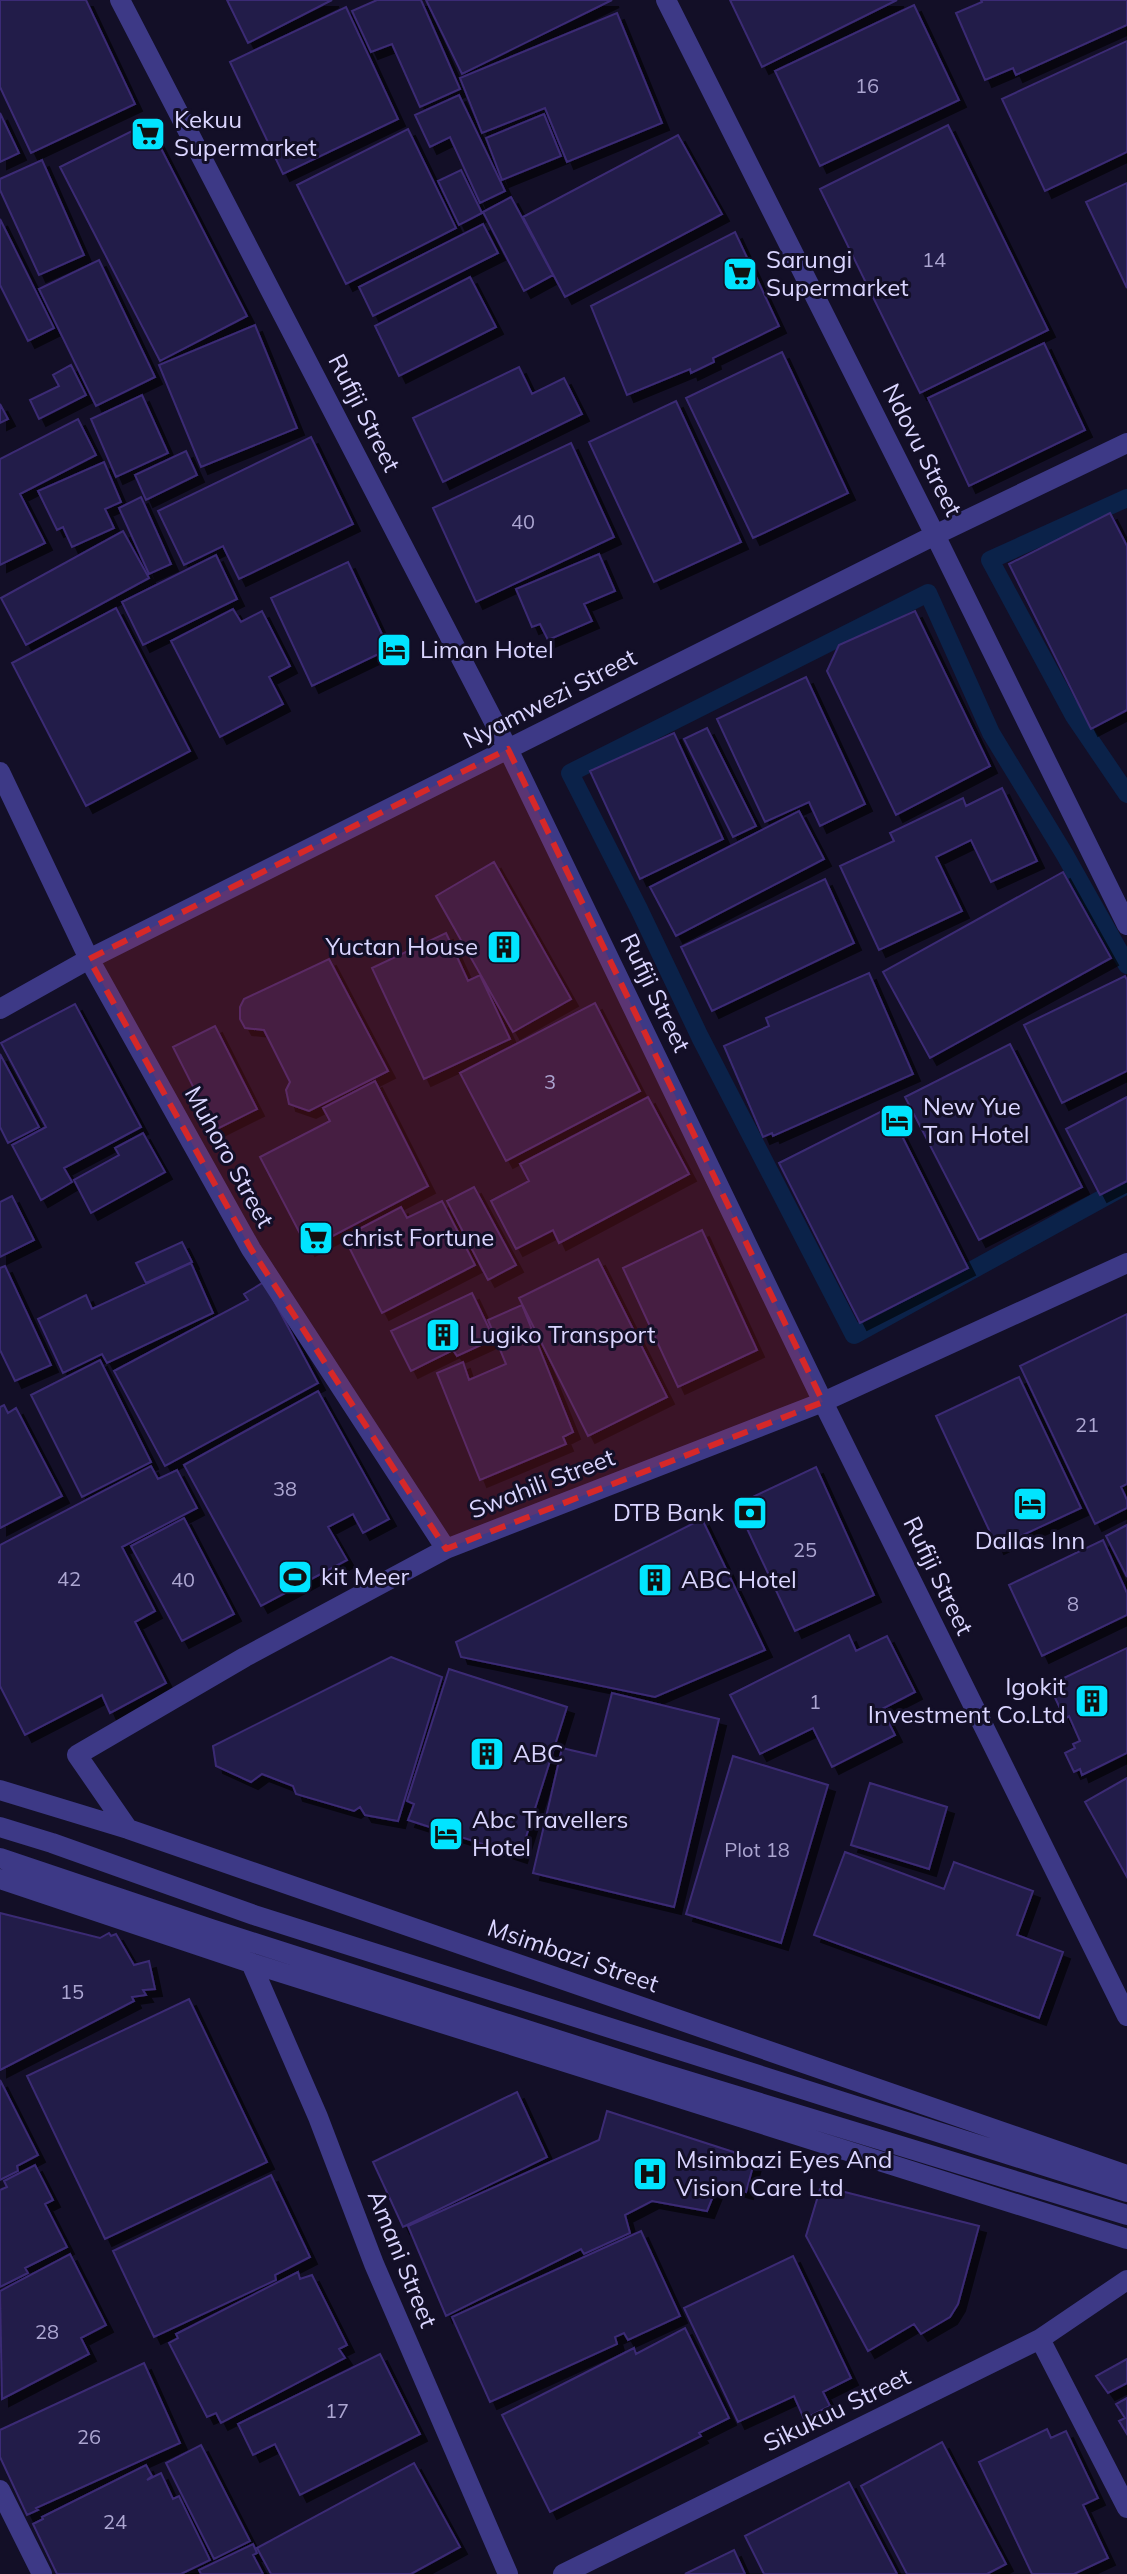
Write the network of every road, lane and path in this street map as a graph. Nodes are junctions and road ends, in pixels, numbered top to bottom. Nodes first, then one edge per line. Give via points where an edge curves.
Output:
1 (120, 0) edge
2 (666, 0) edge
3 (1127, 443) edge
4 (935, 535) junction
5 (508, 749) junction
6 (0, 772) edge
7 (1127, 925) edge
8 (89, 959) junction
9 (0, 1009) edge
10 (1127, 1263) edge
11 (823, 1402) junction
12 (446, 1549) junction
13 (0, 1790) edge
14 (0, 1827) edge
15 (128, 1829) junction
16 (0, 1858) edge
17 (0, 1879) edge
18 (251, 1963) junction
19 (1127, 2016) edge
20 (1127, 2175) edge
21 (1127, 2192) edge
22 (1127, 2215) edge
23 (1127, 2239) edge
24 (1127, 2280) edge
25 (1040, 2339) junction
26 (0, 2490) edge
27 (1127, 2508) edge
28 (42, 2574) edge
29 (508, 2574) edge
30 (563, 2574) edge

1 - 5 street, Rufiji Street
2 - 4 street, Ndovu Street
3 - 4 street, Nyamwezi Street
4 - 5 street, Nyamwezi Street
4 - 7 street, Ndovu Street
5 - 8 street, Nyamwezi Street
5 - 11 street, Rufiji Street
6 - 8 street, Muhoro Street
8 - 9 street, Nyamwezi Street
8 - 12 street, Muhoro Street via 251,1249
10 - 11 street, Swahili Street
11 - 12 street, Swahili Street
11 - 19 street, Rufiji Street
12 - 15 street, Swahili Street via 77,1755
13 - 15 street, Msimbazi Street
14 - 21 street via 254,1915
15 - 20 street, Msimbazi Street
16 - 22 street via 655,2071
17 - 18 street
18 - 23 street
18 - 29 street, Amani Street
24 - 25 street, Sikukuu Street
25 - 27 street
25 - 30 street, Sikukuu Street
26 - 28 street

